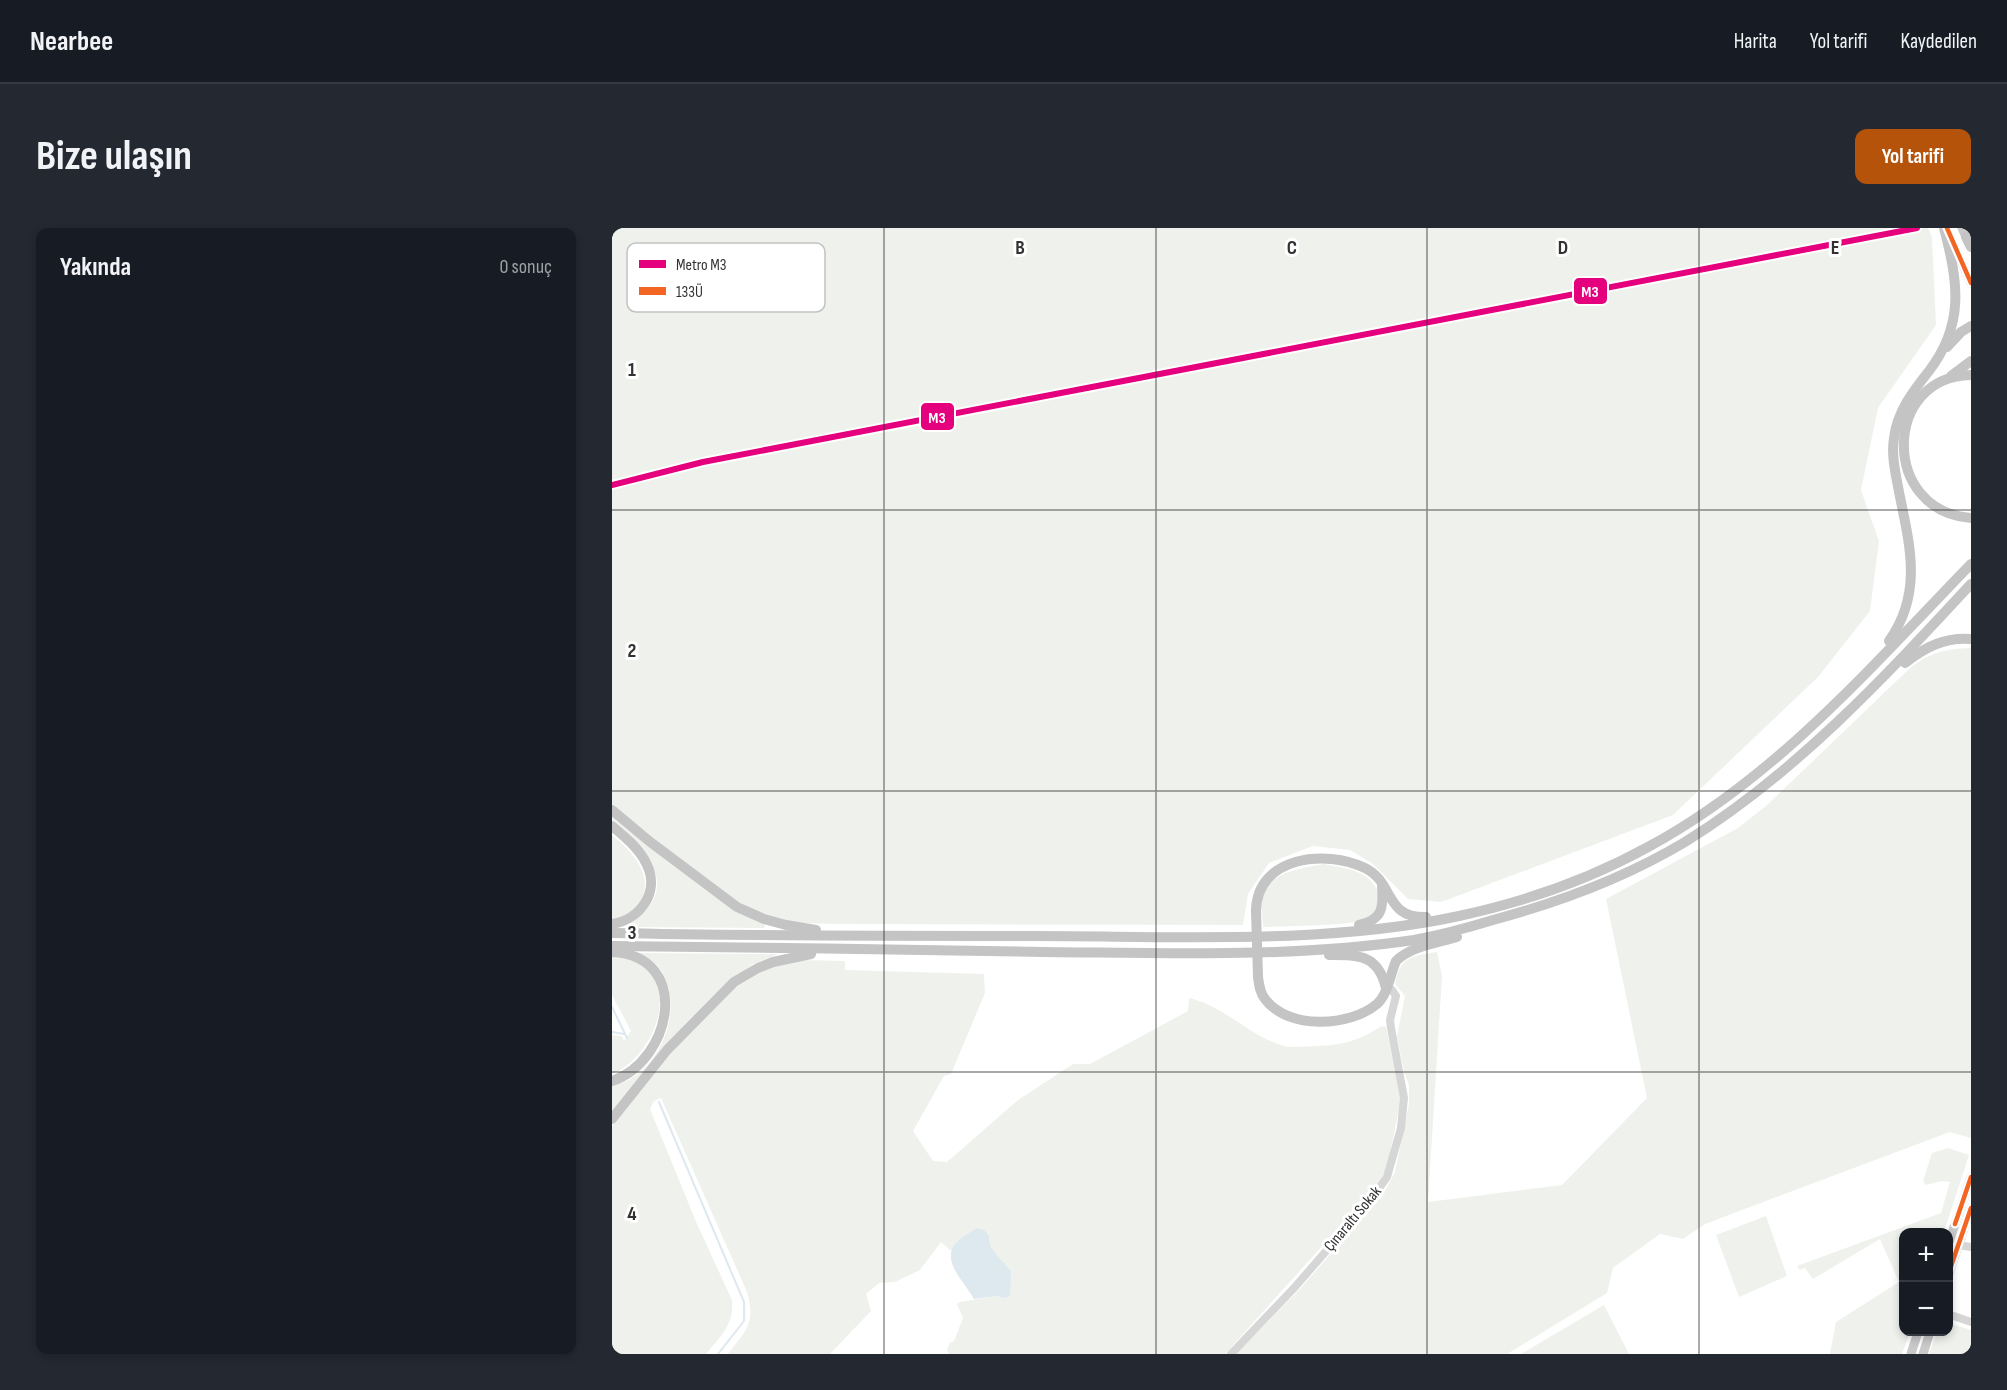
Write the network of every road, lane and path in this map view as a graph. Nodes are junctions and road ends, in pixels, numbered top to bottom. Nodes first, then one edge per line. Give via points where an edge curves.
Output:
1 (1946, 228) edge
2 (1971, 283) edge
3 (1971, 326) edge
4 (1942, 352) junction
5 (1971, 361) edge
6 (1971, 375) edge
7 (1946, 379) junction
8 (1971, 518) edge
9 (1971, 564) edge
10 (1971, 584) edge
11 (1971, 639) edge
12 (1862, 677) junction
13 (1875, 688) junction
14 (612, 810) edge
15 (612, 826) edge
16 (1382, 882) junction
17 (1548, 905) junction
18 (1459, 916) junction
19 (612, 924) edge
20 (612, 933) edge
21 (1305, 934) junction
22 (876, 936) junction
23 (612, 946) edge
24 (833, 950) junction
25 (612, 952) edge
26 (1244, 954) junction
27 (1386, 988) junction
28 (612, 1081) edge
29 (612, 1119) edge
30 (1971, 1177) edge
31 (1971, 1208) edge
32 (1953, 1245) edge
33 (1971, 1247) edge
34 (1953, 1316) edge
35 (1971, 1322) edge
36 (1917, 1336) edge
37 (1929, 1336) edge
38 (1231, 1354) edge
39 (1911, 1354) edge
40 (1923, 1354) edge

1 - 2 main road
1 - 4 highway via 1957,293 1951,329
3 - 4 highway
4 - 12 highway via 1908,400 1895,428 1896,475 1912,569 1908,603 1894,634
5 - 7 highway
6 - 7 highway
7 - 8 highway via 1931,389 1911,412 1903,456 1911,482 1926,499 1951,515
9 - 12 highway
10 - 13 highway
11 - 13 highway via 1945,640 1927,647
12 - 18 highway via 1770,764 1691,822 1604,869 1535,895
13 - 17 highway via 1796,759 1683,843 1612,880
14 - 22 highway via 737,906 764,919
15 - 19 highway via 648,865 652,884 644,906 623,923
16 - 18 highway via 1393,904 1407,915
16 - 21 highway via 1382,906 1374,920
16 - 27 highway, bridge via 1354,864 1330,859 1304,861 1280,868 1267,877 1257,896 1258,977 1261,993 1269,1004 1286,1015 1311,1021 1342,1020 1360,1014 1377,1003
17 - 26 highway via 1417,939
17 - 27 highway via 1406,953 1396,961
18 - 21 highway via 1392,927
20 - 22 highway
21 - 22 highway
23 - 24 highway
24 - 26 highway
24 - 29 highway via 773,962 734,982 667,1050
25 - 28 highway via 634,955 653,968 663,986 666,1008 650,1052 632,1072
26 - 27 highway via 1362,957 1378,967
27 - 38 street, Çınaraltı Sokak via 1396,996 1390,1020 1404,1098 1401,1128 1387,1177 1302,1279
30 - 32 main road
31 - 32 main road
32 - 33 street
34 - 35 street
36 - 39 main road
37 - 40 main road

